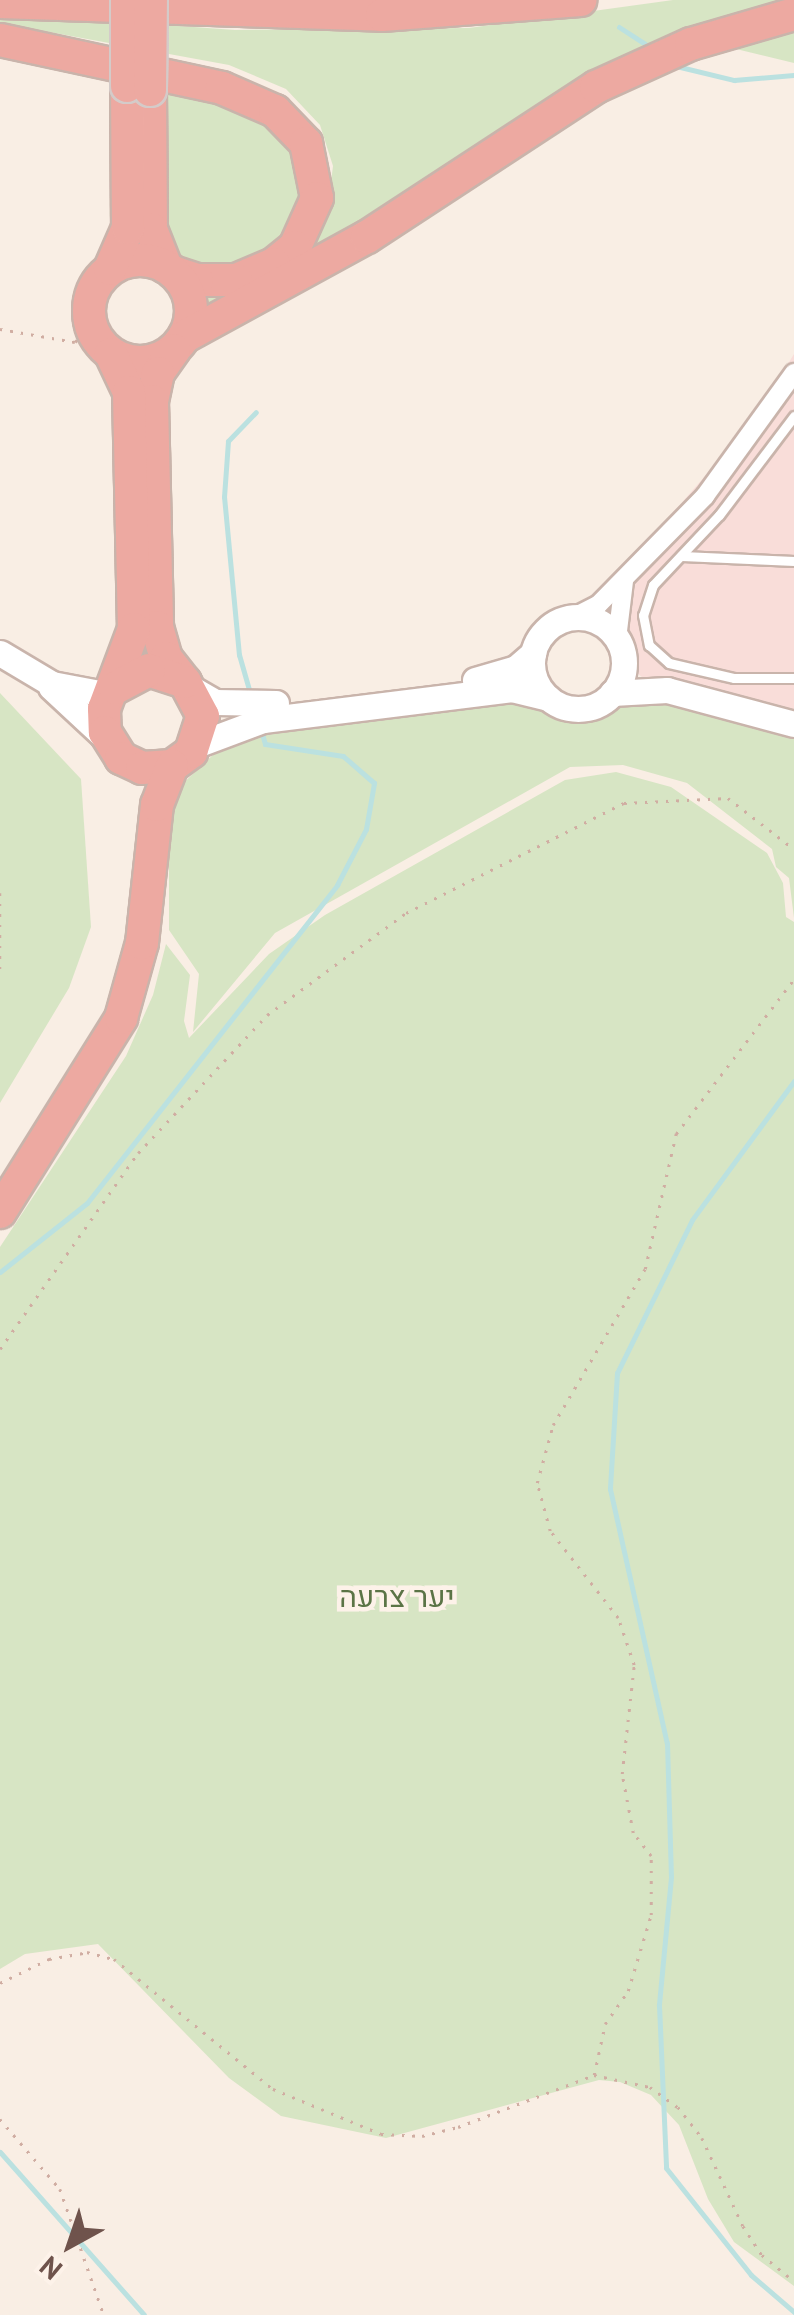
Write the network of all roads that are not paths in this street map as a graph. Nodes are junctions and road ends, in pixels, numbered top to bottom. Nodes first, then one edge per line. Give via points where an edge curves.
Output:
1 (128, 0) edge
2 (151, 0) edge
3 (580, 0) edge
4 (0, 2) edge
5 (794, 14) edge
6 (0, 40) edge
7 (138, 88) junction
8 (110, 269) junction
9 (170, 269) junction
10 (179, 344) junction
11 (104, 346) junction
12 (794, 373) edge
13 (794, 416) edge
14 (682, 556) junction
15 (794, 561) edge
16 (626, 575) junction
17 (574, 617) junction
18 (620, 646) junction
19 (0, 653) edge
20 (533, 653) junction
21 (35, 676) junction
22 (794, 678) edge
23 (188, 685) junction
24 (667, 690) junction
25 (112, 691) junction
26 (612, 693) junction
27 (548, 698) junction
28 (254, 713) junction
29 (794, 724) edge
30 (114, 749) junction
31 (184, 756) junction
32 (72, 1105) junction
33 (0, 1212) edge

1 - 7 highway, bridge
2 - 7 highway, bridge
3 - 4 highway via 382,15 146,12
5 - 10 highway via 681,48 605,82 337,256
6 - 9 highway via 222,88 275,111 300,134 314,161 318,198 296,247 236,280 197,280
7 - 8 highway via 128,228
7 - 9 highway via 151,229
8 - 9 highway via 135,260
8 - 11 highway via 90,300
9 - 10 highway via 190,299
10 - 11 highway via 144,362
10 - 23 highway via 158,373 152,401 157,627 166,658
11 - 25 highway via 129,392 134,629
12 - 16 street via 720,479
13 - 14 lane
14 - 15 lane
14 - 22 lane via 653,584 644,604 643,626 655,653 670,663 734,678
16 - 17 street via 592,610
16 - 18 street via 617,602
17 - 18 street via 601,624
17 - 20 street via 548,628
18 - 24 street
18 - 26 street via 622,673
19 - 21 street
20 - 27 street via 533,674
20 - 28 street via 516,668 481,679
21 - 25 street
21 - 30 street
23 - 25 highway via 148,670
23 - 28 street
23 - 31 highway via 202,716
24 - 26 street
24 - 29 street
25 - 30 highway via 104,716
26 - 27 street via 582,708
27 - 28 street via 512,689
28 - 31 street
30 - 31 highway via 142,768
30 - 32 highway via 138,819 134,936 110,1025
31 - 32 highway via 157,805 134,978 105,1052
32 - 33 highway

